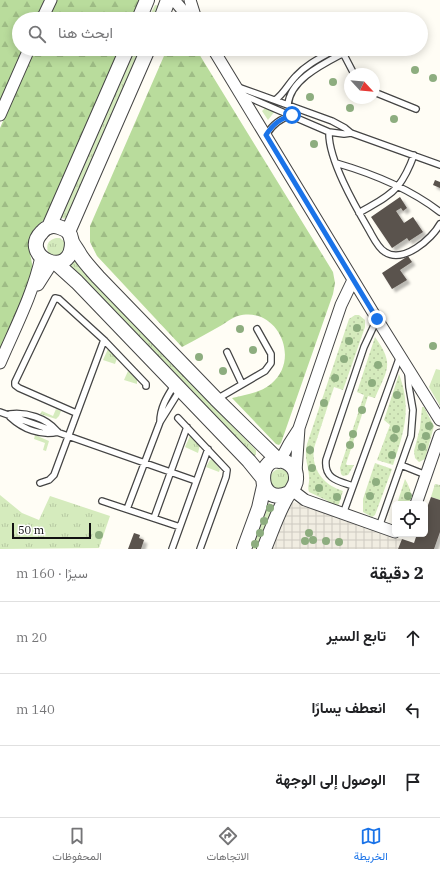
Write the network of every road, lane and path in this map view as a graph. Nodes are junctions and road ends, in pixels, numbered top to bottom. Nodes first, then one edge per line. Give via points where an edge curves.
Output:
1 (51, 0) edge
2 (147, 0) edge
3 (168, 0) edge
4 (174, 0) edge
5 (190, 0) edge
6 (45, 12) edge
7 (143, 12) edge
8 (163, 12) edge
9 (184, 12) edge
10 (194, 12) edge
11 (26, 56) edge
12 (124, 56) edge
13 (145, 56) edge
14 (217, 56) edge
15 (324, 56) edge
16 (338, 56) edge
17 (345, 56) edge
18 (351, 68) edge
19 (239, 90) junction
20 (380, 94) edge
21 (275, 100) junction
22 (288, 105) junction
23 (416, 109) dead end
24 (0, 115) edge
25 (292, 115) junction
26 (329, 132) junction
27 (351, 133) junction
28 (266, 135) junction
29 (414, 156) junction
30 (336, 163) junction
31 (440, 165) edge
32 (398, 186) junction
33 (440, 212) edge
34 (360, 213) junction
35 (440, 224) edge
36 (49, 227) junction
37 (70, 237) junction
38 (50, 261) junction
39 (353, 280) junction
40 (377, 319) junction
41 (256, 329) dead end
42 (104, 340) junction
43 (227, 352) dead end
44 (400, 355) junction
45 (0, 363) edge
46 (408, 368) junction
47 (242, 384) junction
48 (146, 386) dead end
49 (178, 387) junction
50 (216, 399) junction
51 (0, 412) edge
52 (76, 413) junction
53 (7, 414) junction
54 (178, 418) dead end
55 (440, 420) edge
56 (187, 427) junction
57 (299, 428) junction
58 (59, 432) junction
59 (68, 435) junction
60 (440, 435) edge
61 (208, 448) junction
62 (280, 461) junction
63 (144, 462) junction
64 (401, 464) junction
65 (171, 472) junction
66 (296, 472) junction
67 (426, 475) junction
68 (196, 481) junction
69 (263, 482) junction
70 (40, 483) dead end
71 (353, 486) junction
72 (290, 491) junction
73 (102, 501) dead end
74 (417, 501) edge
75 (127, 509) junction
76 (343, 514) junction
77 (154, 518) junction
78 (180, 527) junction
79 (380, 527) junction
80 (392, 531) edge
81 (172, 549) edge
82 (200, 549) edge
83 (244, 549) edge
84 (264, 549) edge

1 - 6 street
2 - 7 street
3 - 8 street
4 - 9 street
5 - 10 street
11 - 24 street
12 - 36 street
13 - 37 street
14 - 19 street
15 - 21 lane via 305,67
16 - 22 lane via 304,77 291,94
17 - 18 lane
19 - 21 lane
19 - 25 lane
19 - 28 street
20 - 23 lane
21 - 22 lane
22 - 27 lane via 332,121
25 - 26 lane
25 - 28 lane via 276,122
26 - 27 lane
26 - 30 lane
27 - 29 lane
28 - 39 street
29 - 31 lane
29 - 32 lane
30 - 32 lane
30 - 34 lane
32 - 33 lane
32 - 34 lane
34 - 35 lane via 378,246 391,255 407,252 423,243 433,235
36 - 37 street via 60,227
36 - 38 street via 37,238 37,248
37 - 38 street via 71,252 65,260
37 - 50 street via 81,256 98,276
38 - 45 street via 39,270
38 - 49 street via 77,282
39 - 40 street
39 - 57 street via 341,305
40 - 44 street
40 - 71 lane via 364,347 325,465 330,476
41 - 47 lane via 271,354 271,363 265,371
42 - 48 lane
42 - 52 lane
42 - 52 lane via 55,298 15,382 19,388
43 - 47 lane
44 - 46 street
44 - 71 lane
46 - 55 street
46 - 64 lane via 413,423
47 - 50 lane
49 - 63 lane via 163,404 160,422
49 - 69 street via 249,461
50 - 62 street
51 - 53 lane
52 - 59 lane
53 - 58 lane via 33,416
53 - 58 lane via 21,425 39,433
54 - 56 lane
56 - 61 lane
56 - 65 lane
57 - 62 street
57 - 66 street
58 - 59 lane
59 - 63 lane
59 - 70 lane via 52,477
60 - 67 street
61 - 68 lane
61 - 82 lane via 225,467 227,473
62 - 66 street via 290,464
62 - 69 street via 271,463 264,469
63 - 65 lane
63 - 75 lane
64 - 67 lane
64 - 79 lane
65 - 68 lane
65 - 77 lane
66 - 72 street via 296,482
67 - 74 street
68 - 78 lane
69 - 72 street via 270,493 275,495 284,495
69 - 83 street via 259,508
71 - 76 lane
72 - 76 street via 305,500
72 - 84 street
73 - 75 lane
75 - 77 lane
76 - 79 street
77 - 78 lane
78 - 81 lane
79 - 80 street

